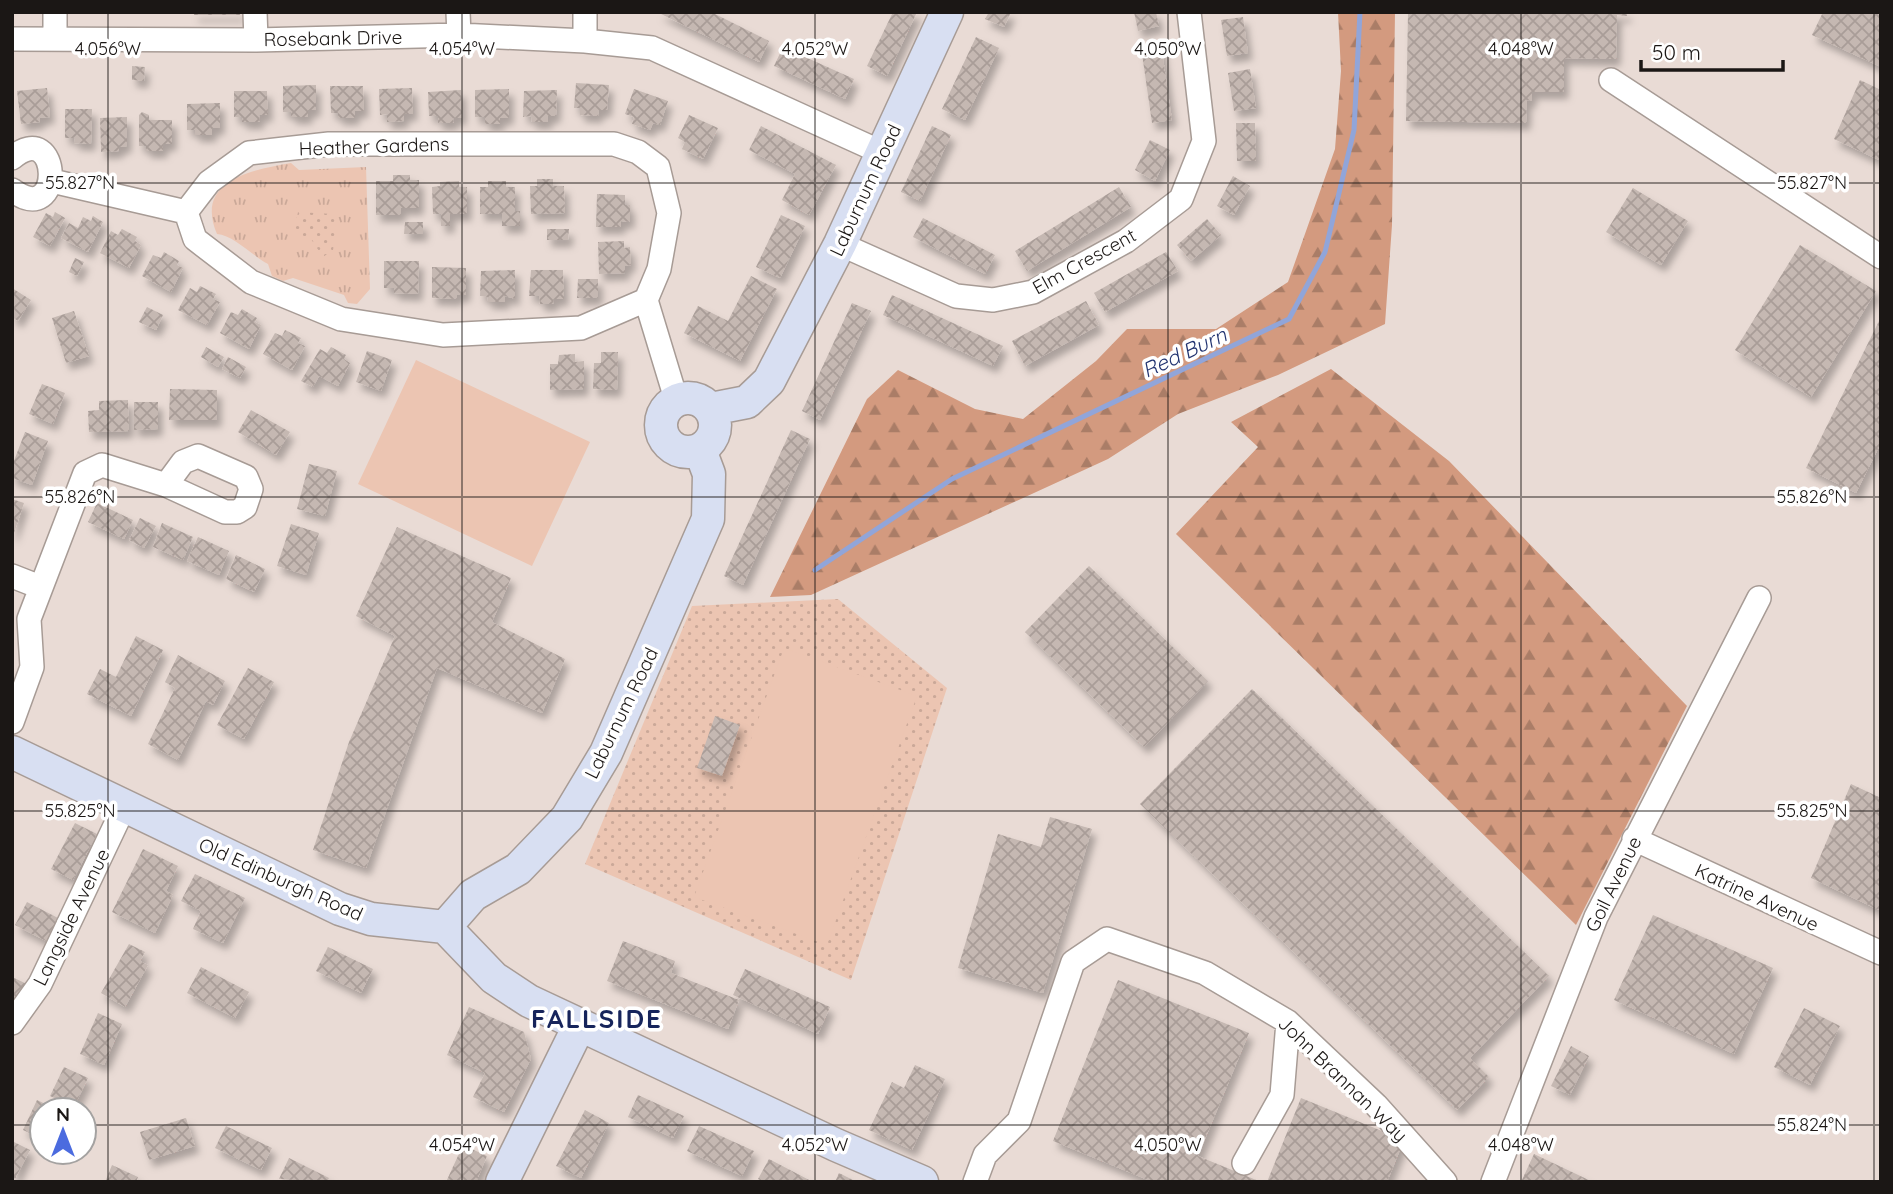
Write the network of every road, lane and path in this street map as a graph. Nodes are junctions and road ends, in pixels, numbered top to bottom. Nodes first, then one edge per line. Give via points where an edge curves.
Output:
1 (55, 12) edge
2 (255, 12) edge
3 (458, 12) edge
4 (585, 12) edge
5 (947, 12) edge
6 (1189, 12) edge
7 (458, 35) junction
8 (55, 38) junction
9 (12, 39) edge
10 (256, 40) junction
11 (585, 41) junction
12 (1611, 80) dead end
13 (883, 153) junction
14 (12, 158) edge
15 (52, 181) junction
16 (12, 190) edge
17 (186, 212) junction
18 (840, 244) junction
19 (1881, 257) edge
20 (646, 300) junction
21 (680, 399) junction
22 (711, 409) junction
23 (700, 450) junction
24 (166, 485) dead end
25 (12, 576) edge
26 (40, 587) junction
27 (1759, 598) dead end
28 (12, 722) edge
29 (12, 752) edge
30 (124, 807) junction
31 (1634, 839) junction
32 (445, 927) junction
33 (1881, 953) edge
34 (1289, 1022) junction
35 (12, 1023) edge
36 (580, 1024) junction
37 (1244, 1163) dead end
38 (502, 1182) edge
39 (922, 1182) edge
40 (975, 1182) edge
41 (1445, 1182) edge
42 (1493, 1182) edge

1 - 8 street
2 - 10 street
3 - 7 street
4 - 11 street
5 - 13 street, Laburnum Road
6 - 18 street, Elm Crescent via 1204,141 1181,199 1126,241 1033,292 993,300 956,296
7 - 10 street, Rosebank Drive
7 - 11 street, Rosebank Drive
8 - 9 street, Rosebank Drive
8 - 10 street, Rosebank Drive
11 - 13 street, Rosebank Drive via 652,48
12 - 19 street
13 - 18 street, Laburnum Road
14 - 15 street via 29,150 43,155 52,166
15 - 16 street via 34,197
15 - 17 street
17 - 20 street via 195,239 251,282 341,319 443,335 581,328
17 - 20 street, Heather Gardens via 209,182 249,153 329,144 614,144 638,152 658,167 669,214 659,269
18 - 22 street, Laburnum Road via 769,381 747,402
20 - 21 street
21 - 22 street, Laburnum Road via 697,399
21 - 23 street via 666,409 662,433 678,450
22 - 23 street via 715,432
23 - 32 street, Laburnum Road via 709,474 708,519 606,753 567,818 517,869 473,895
24 - 26 street via 102,465 85,473
25 - 26 street
26 - 28 street via 29,619 32,667
27 - 31 street, Goil Avenue
29 - 30 street, Old Edinburgh Road
30 - 32 street, Old Edinburgh Road via 340,909 371,919
30 - 35 street, Langside Avenue via 40,984
31 - 33 street, Katrine Avenue
31 - 42 street, Goil Avenue via 1596,917
32 - 36 street via 494,978 529,1001
34 - 37 street via 1282,1095
34 - 40 street, John Brannan Way via 1205,973 1107,939 1073,962 1020,1121 985,1155
34 - 41 street, John Brannan Way via 1376,1105
36 - 38 street
36 - 39 street

